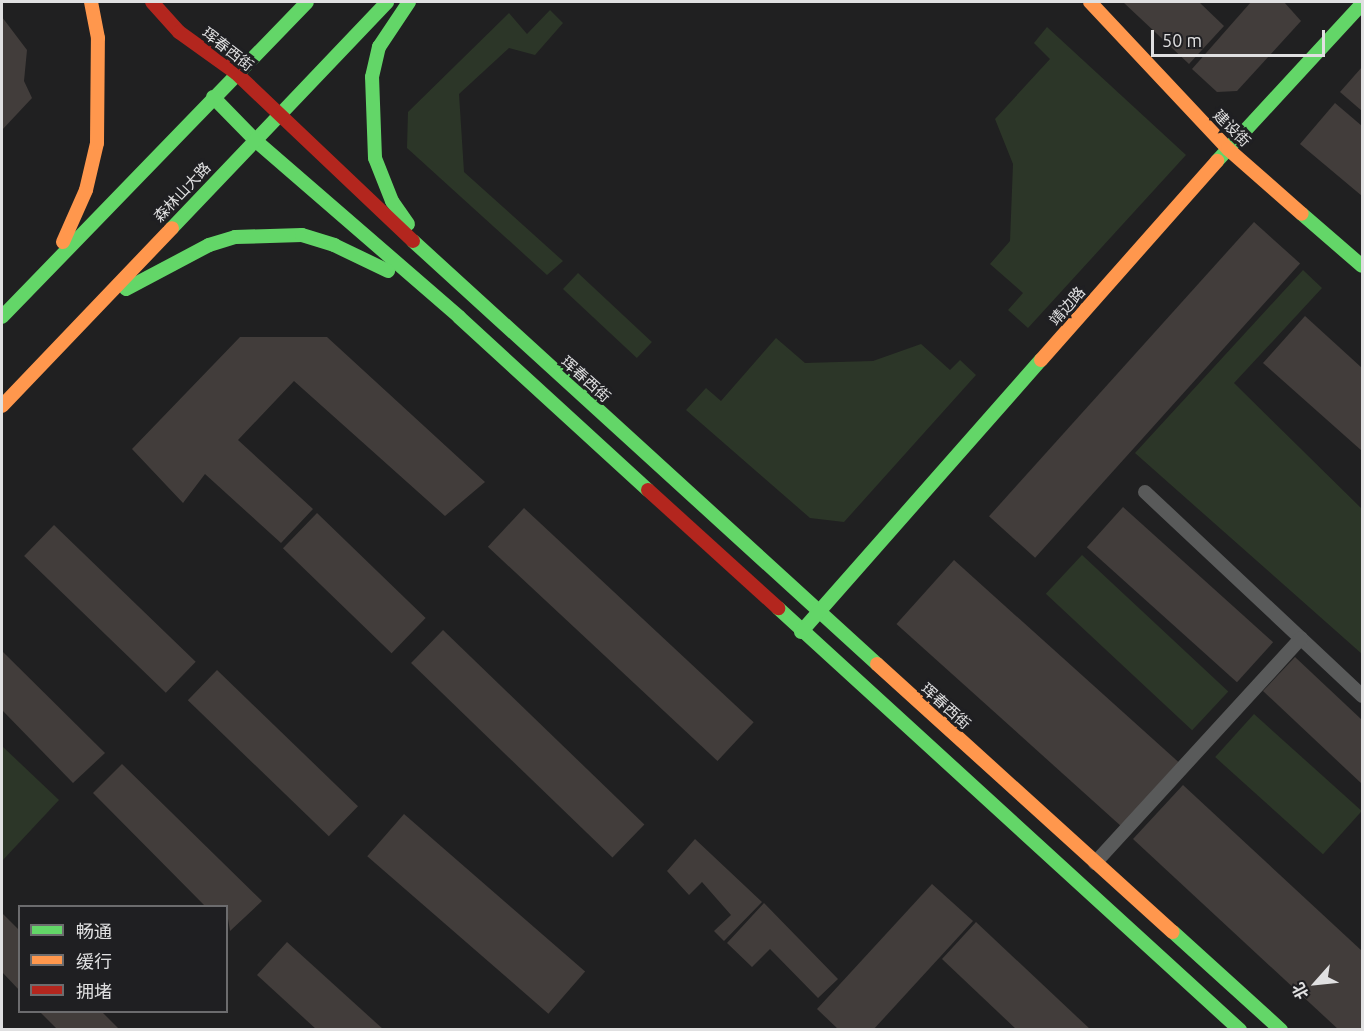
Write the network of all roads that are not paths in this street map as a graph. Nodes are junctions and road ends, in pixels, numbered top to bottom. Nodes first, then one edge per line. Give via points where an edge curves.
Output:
1 (91, 2) edge
2 (152, 2) edge
3 (307, 2) edge
4 (387, 2) edge
5 (409, 2) edge
6 (1090, 2) edge
7 (1362, 4) edge
8 (179, 32) junction
9 (194, 59) dead end
10 (236, 73) junction
11 (211, 92) junction
12 (277, 116) junction
13 (255, 140) junction
14 (1228, 149) junction
15 (54, 262) junction
16 (439, 266) junction
17 (1362, 266) edge
18 (101, 303) junction
19 (2, 316) edge
20 (459, 317) junction
21 (2, 406) edge
22 (1145, 492) dead end
23 (818, 613) junction
24 (801, 632) junction
25 (1301, 638) junction
26 (1362, 696) edge
27 (1095, 863) junction
28 (1223, 1024) edge
29 (1240, 1029) edge
30 (1281, 1029) edge

1 - 15 main road via 98,38 97,143 86,190
2 - 8 main road
3 - 10 main road
4 - 12 main road, 森林山大路
5 - 16 main road via 379,47 372,77 375,158 392,201
6 - 14 main road, 建设街
7 - 14 main road, 靖边路
8 - 9 main road, 珲春西街
8 - 10 main road, 珲春西街
10 - 11 main road
10 - 12 main road, 珲春西街
11 - 13 main road
11 - 15 main road
12 - 13 main road, 森林山大路
12 - 16 main road, 珲春西街
13 - 18 main road, 森林山大路
13 - 20 main road
14 - 17 main road, 建设街
14 - 23 main road, 靖边路
15 - 19 main road
16 - 23 main road, 珲春西街
18 - 20 main road via 209,245 235,237 302,235 374,262
18 - 21 main road, 森林山大路
20 - 24 main road
22 - 25 lane
23 - 24 main road, 靖边路
23 - 27 main road, 珲春西街
24 - 28 main road
25 - 26 lane
25 - 27 lane
27 - 30 main road, 珲春西街
28 - 29 main road

